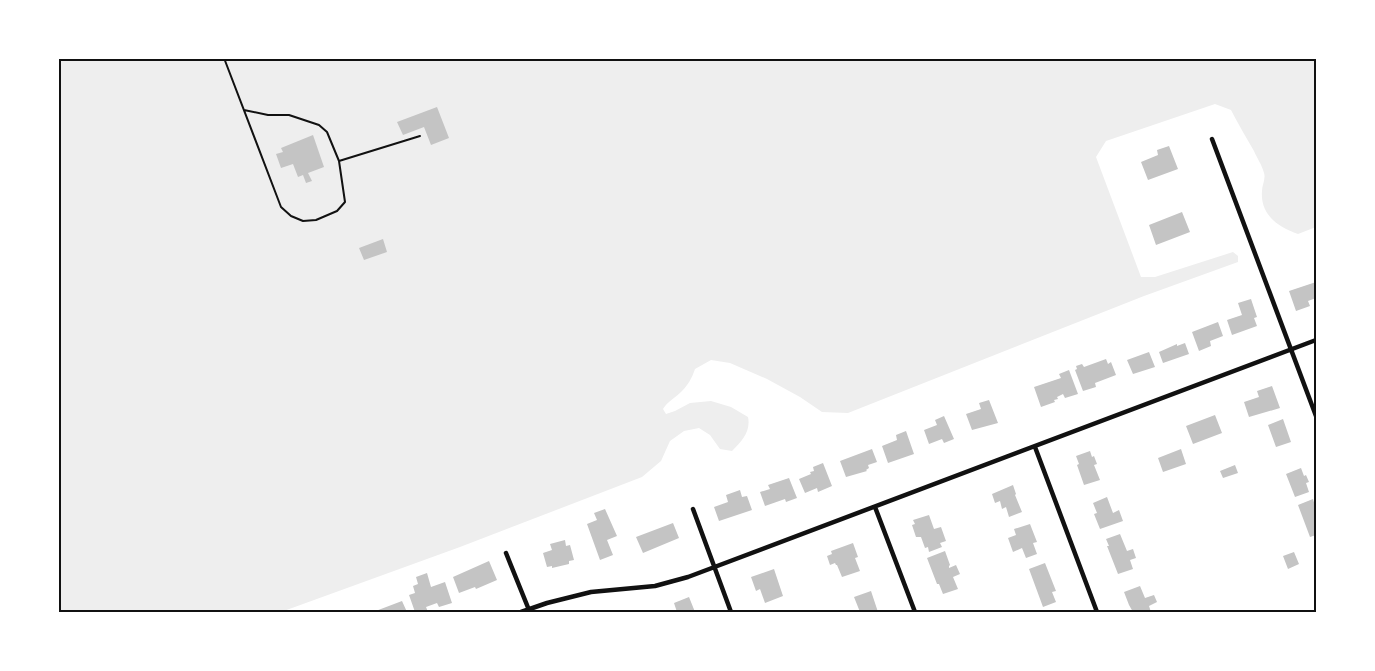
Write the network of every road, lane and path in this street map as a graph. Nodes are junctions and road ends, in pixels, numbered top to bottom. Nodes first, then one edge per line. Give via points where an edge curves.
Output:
1 (224, 58) edge
2 (243, 109) junction
3 (420, 136) dead end
4 (1212, 138) dead end
5 (339, 161) junction
6 (1317, 340) edge
7 (1291, 350) junction
8 (1317, 416) edge
9 (1035, 447) junction
10 (875, 507) junction
11 (693, 509) dead end
12 (506, 553) dead end
13 (714, 568) junction
14 (529, 611) edge
15 (521, 612) edge
16 (731, 612) edge
17 (915, 612) edge
18 (1097, 612) edge

1 - 2 lane
2 - 5 lane via 290,115 319,125 327,132
2 - 5 lane via 281,207 291,216 303,221 316,220 338,211 345,202
3 - 5 lane
4 - 7 street
6 - 7 street
7 - 8 street
7 - 9 street
9 - 10 street
9 - 18 street
10 - 13 street
10 - 17 street
11 - 13 street
12 - 14 street
13 - 14 street via 664,584 591,592
13 - 16 street
14 - 15 street

